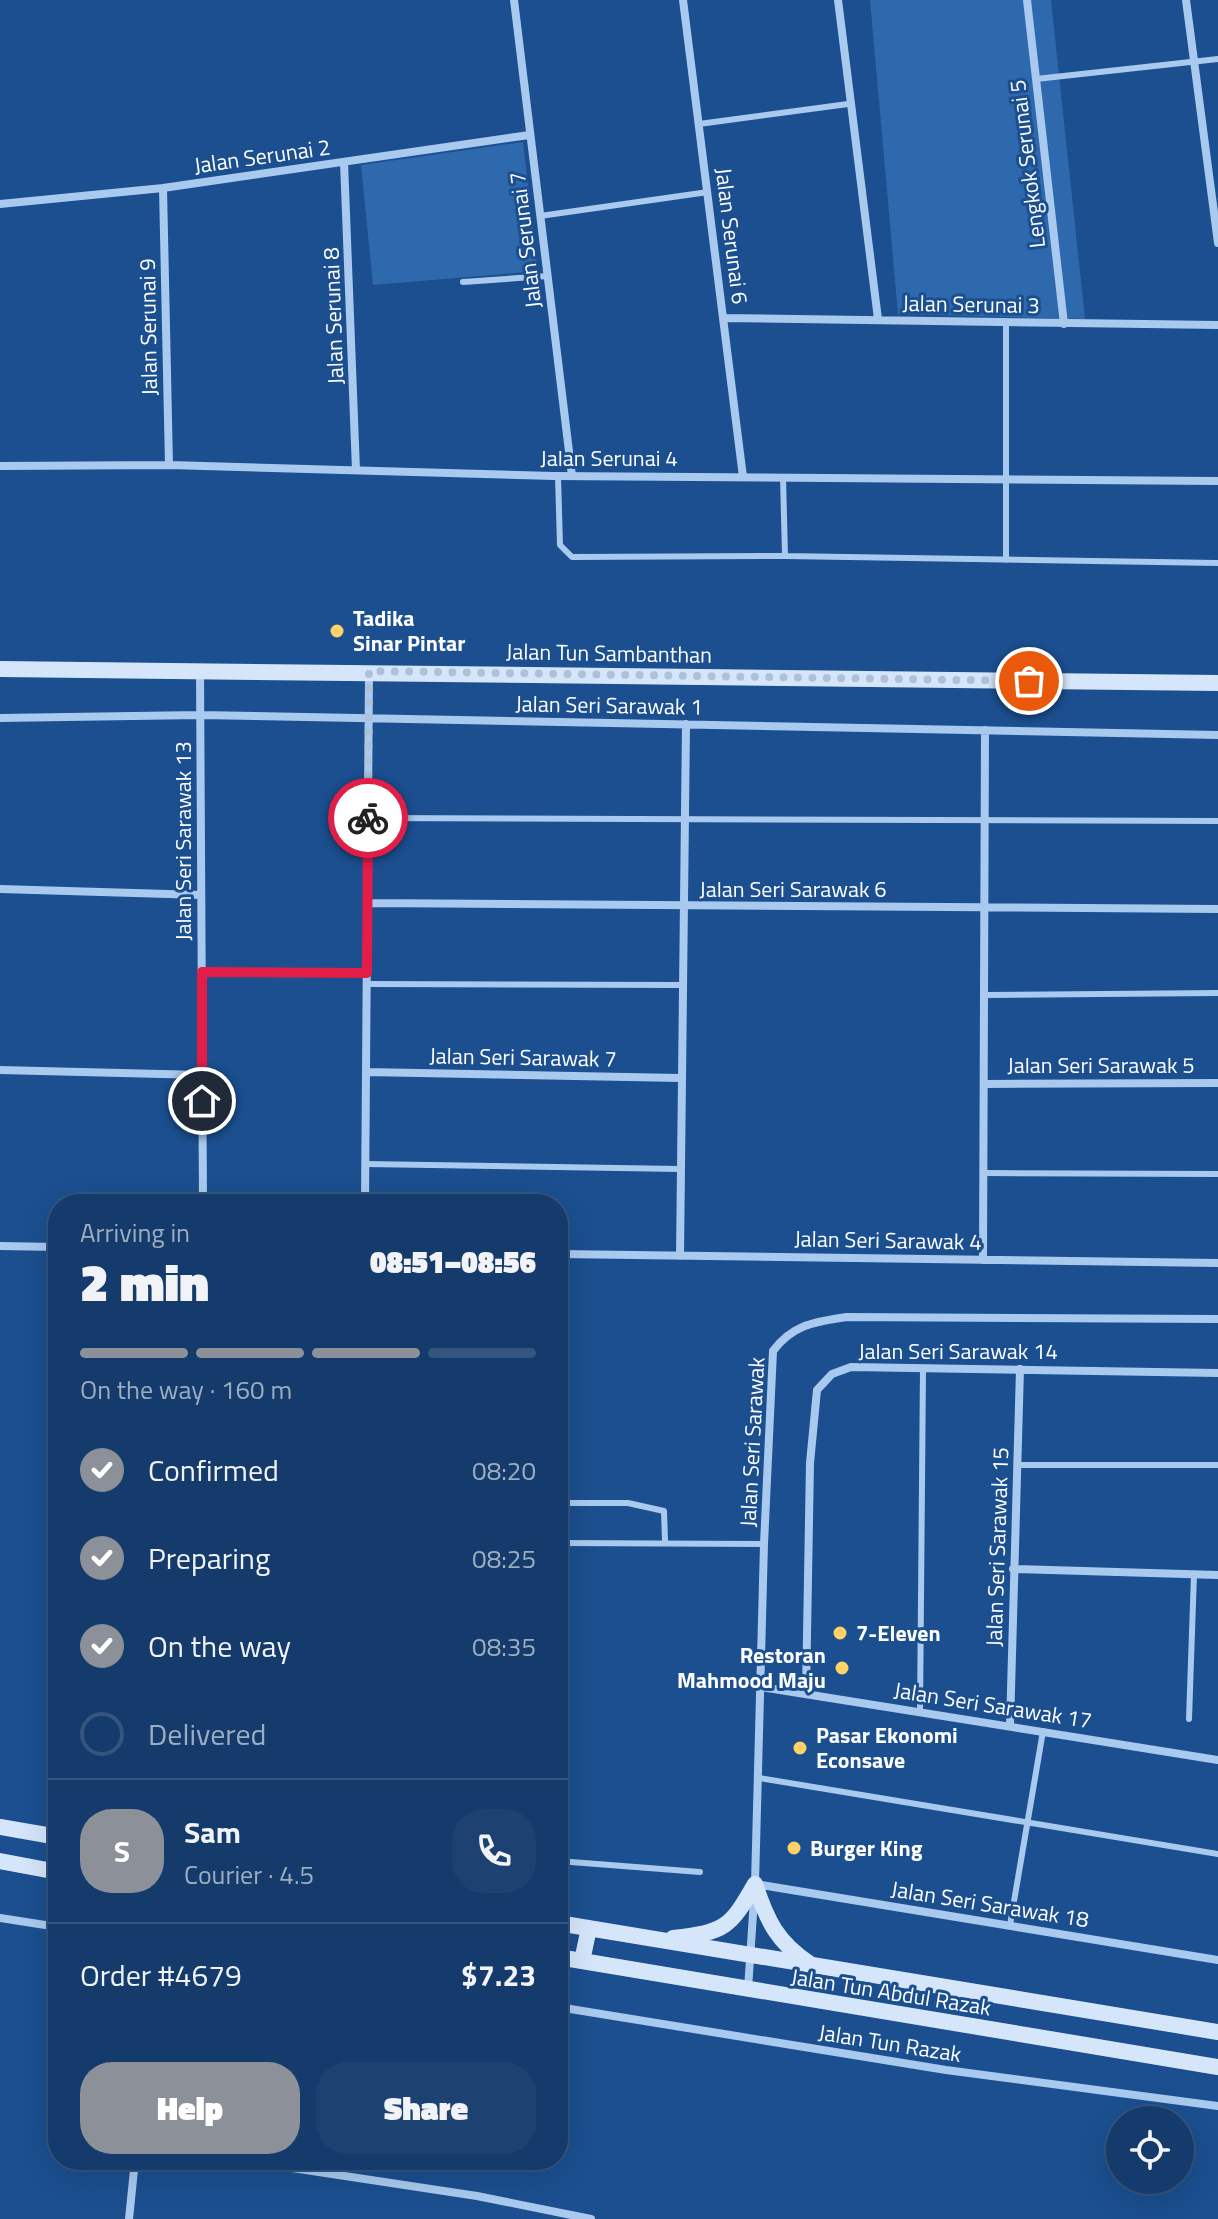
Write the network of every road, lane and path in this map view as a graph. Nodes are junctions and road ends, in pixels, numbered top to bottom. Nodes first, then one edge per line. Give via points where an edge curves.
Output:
1 (514, 0) edge
2 (683, 0) edge
3 (838, 0) edge
4 (1027, 0) edge
5 (1186, 0) edge
6 (1218, 59) edge
7 (1194, 62) junction
8 (1036, 79) junction
9 (848, 104) junction
10 (699, 124) junction
11 (529, 135) junction
12 (344, 162) junction
13 (163, 188) junction
14 (708, 192) junction
15 (0, 204) edge
16 (540, 216) junction
17 (1218, 243) edge
18 (548, 276) junction
19 (463, 282) dead end
20 (724, 318) junction
21 (878, 319) junction
22 (1006, 324) junction
23 (1064, 324) junction
24 (1218, 325) edge
25 (169, 465) junction
26 (0, 466) edge
27 (356, 470) junction
28 (558, 476) junction
29 (572, 476) junction
30 (743, 477) junction
31 (783, 477) junction
32 (1006, 479) junction
33 (1218, 481) edge
34 (785, 556) junction
35 (1006, 560) junction
36 (1218, 563) edge
37 (0, 669) edge
38 (200, 670) junction
39 (369, 671) junction
40 (1218, 683) edge
41 (200, 715) junction
42 (0, 718) edge
43 (368, 720) junction
44 (686, 724) junction
45 (985, 730) junction
46 (1218, 735) edge
47 (686, 817) junction
48 (368, 818) junction
49 (985, 821) junction
50 (1218, 821) edge
51 (0, 889) edge
52 (201, 895) junction
53 (367, 903) junction
54 (685, 906) junction
55 (984, 908) junction
56 (1218, 909) edge
57 (202, 972) junction
58 (367, 973) junction
59 (367, 984) junction
60 (683, 985) junction
61 (1218, 993) edge
62 (984, 995) junction
63 (0, 1070) edge
64 (366, 1072) junction
65 (202, 1075) junction
66 (680, 1078) junction
67 (1218, 1083) edge
68 (984, 1084) junction
69 (365, 1164) junction
70 (680, 1169) junction
71 (984, 1173) junction
72 (1218, 1174) edge
73 (203, 1194) edge
74 (365, 1194) edge
75 (0, 1246) edge
76 (48, 1247) edge
77 (568, 1254) edge
78 (680, 1256) junction
79 (983, 1260) junction
80 (1218, 1263) edge
81 (1218, 1319) edge
82 (923, 1368) junction
83 (1020, 1369) junction
84 (1218, 1373) edge
85 (1017, 1465) junction
86 (1218, 1465) edge
87 (568, 1503) edge
88 (665, 1541) junction
89 (568, 1543) edge
90 (764, 1544) junction
91 (1013, 1569) junction
92 (1194, 1574) junction
93 (1218, 1575) edge
94 (761, 1687) junction
95 (806, 1693) junction
96 (920, 1712) junction
97 (1189, 1719) dead end
98 (1010, 1726) junction
99 (1043, 1731) junction
100 (1218, 1760) edge
101 (759, 1778) junction
102 (1027, 1823) junction
103 (0, 1827) edge
104 (48, 1835) edge
105 (1218, 1854) edge
106 (0, 1861) edge
107 (568, 1862) edge
108 (48, 1870) edge
109 (700, 1872) dead end
110 (755, 1884) junction
111 (0, 1918) edge
112 (48, 1925) edge
113 (568, 1925) edge
114 (1010, 1925) junction
115 (589, 1928) junction
116 (654, 1940) junction
117 (752, 1957) junction
118 (568, 1959) edge
119 (1218, 1960) edge
120 (582, 1961) junction
121 (815, 1967) junction
122 (748, 1991) junction
123 (568, 2009) edge
124 (1216, 2029) edge
125 (1218, 2067) edge
126 (1218, 2106) edge
127 (134, 2170) edge
128 (305, 2170) edge
129 (129, 2219) edge
130 (591, 2219) edge

1 - 11 street, Jalan Serunai 7
2 - 10 street, Jalan Serunai 6
3 - 9 street
4 - 8 street, Lengkok Serunai 5
5 - 7 street
6 - 7 lane
7 - 8 lane
7 - 17 street
8 - 23 street, Lengkok Serunai 5
9 - 10 lane
9 - 21 street
10 - 14 street, Jalan Serunai 6
11 - 12 street, Jalan Serunai 2
11 - 16 street, Jalan Serunai 7
12 - 13 street, Jalan Serunai 2
12 - 27 street, Jalan Serunai 8
13 - 15 street, Jalan Serunai 2
13 - 25 street, Jalan Serunai 9
14 - 16 lane
14 - 20 street, Jalan Serunai 6
16 - 18 street, Jalan Serunai 7
18 - 19 lane
18 - 29 street, Jalan Serunai 7
20 - 21 street, Jalan Serunai 3
20 - 30 street, Jalan Serunai 6
21 - 22 street, Jalan Serunai 3
22 - 23 street, Jalan Serunai 3
22 - 32 lane
23 - 24 street, Jalan Serunai 3
25 - 26 street, Jalan Serunai 4
25 - 27 street, Jalan Serunai 4
27 - 28 street, Jalan Serunai 4
28 - 29 street, Jalan Serunai 4
28 - 34 lane via 560,545 572,557
29 - 30 street, Jalan Serunai 4
30 - 31 street, Jalan Serunai 4
31 - 32 street, Jalan Serunai 4
31 - 34 lane
32 - 33 street, Jalan Serunai 4
32 - 35 lane
34 - 35 lane
35 - 36 lane
37 - 38 main road, Jalan Tun Sambanthan
38 - 39 main road, Jalan Tun Sambanthan
38 - 41 street, Jalan Seri Sarawak 13
39 - 40 main road, Jalan Tun Sambanthan
39 - 43 street
41 - 42 street, Jalan Seri Sarawak 1
41 - 43 street, Jalan Seri Sarawak 1
41 - 52 street, Jalan Seri Sarawak 13
43 - 44 street, Jalan Seri Sarawak 1
43 - 48 street
44 - 45 street, Jalan Seri Sarawak 1
44 - 47 street
45 - 46 street, Jalan Seri Sarawak 1
45 - 49 street
47 - 48 lane
47 - 49 lane
47 - 54 street
48 - 53 street
49 - 50 lane
49 - 55 street
51 - 52 street
52 - 57 street, Jalan Seri Sarawak 13
53 - 54 street, Jalan Seri Sarawak 6
53 - 58 street
54 - 55 street, Jalan Seri Sarawak 6
54 - 60 street
55 - 56 street, Jalan Seri Sarawak 6
55 - 62 street
57 - 58 street
57 - 65 street, Jalan Seri Sarawak 13
58 - 59 street
59 - 60 lane
59 - 64 street
60 - 66 street
61 - 62 lane
62 - 68 street
63 - 65 street
64 - 66 street, Jalan Seri Sarawak 7
64 - 69 street
65 - 73 street, Jalan Seri Sarawak 13
66 - 70 street
67 - 68 street, Jalan Seri Sarawak 5
68 - 71 street
69 - 70 lane
69 - 74 street
70 - 78 street
71 - 72 lane
71 - 79 street
75 - 76 street
77 - 78 street, Jalan Seri Sarawak 4
78 - 79 street, Jalan Seri Sarawak 4
79 - 80 street, Jalan Seri Sarawak 4
81 - 90 street, Jalan Seri Sarawak via 847,1317 806,1323 785,1335 773,1351
82 - 83 street, Jalan Seri Sarawak 14
82 - 95 street, Jalan Seri Sarawak 14 via 851,1367 832,1374 817,1390 810,1463
82 - 96 lane
83 - 84 street, Jalan Seri Sarawak 14
83 - 85 street, Jalan Seri Sarawak 15
85 - 86 lane
85 - 91 street, Jalan Seri Sarawak 15
87 - 88 lane via 628,1503 664,1511
88 - 89 lane
88 - 90 lane
90 - 94 street, Jalan Seri Sarawak
91 - 92 street
91 - 98 street, Jalan Seri Sarawak 15
92 - 93 street
92 - 97 lane
94 - 95 street, Jalan Seri Sarawak 17
94 - 101 street, Jalan Seri Sarawak
95 - 96 street, Jalan Seri Sarawak 17
96 - 98 street, Jalan Seri Sarawak 17
98 - 99 street, Jalan Seri Sarawak 17
99 - 100 street, Jalan Seri Sarawak 17
99 - 102 lane
101 - 102 lane
101 - 110 street, Jalan Seri Sarawak
102 - 105 lane
102 - 114 lane
103 - 104 main road
106 - 108 main road
107 - 109 lane
110 - 114 street, Jalan Seri Sarawak 18
110 - 116 main road via 735,1919 722,1928
110 - 117 street, Jalan Seri Sarawak
110 - 121 main road via 776,1937
111 - 112 street
113 - 115 main road, Jalan Tun Abdul Razak
114 - 119 street, Jalan Seri Sarawak 18
115 - 116 main road, Jalan Tun Abdul Razak
115 - 120 main road
116 - 117 main road, Jalan Tun Abdul Razak
117 - 121 main road, Jalan Tun Abdul Razak
117 - 122 street, Jalan Seri Sarawak
118 - 120 main road, Jalan Tun Abdul Razak
120 - 122 main road, Jalan Tun Abdul Razak
121 - 124 main road, Jalan Tun Abdul Razak
122 - 125 main road, Jalan Tun Abdul Razak
123 - 126 street, Jalan Tun Razak via 946,2070
127 - 129 street
128 - 130 street

